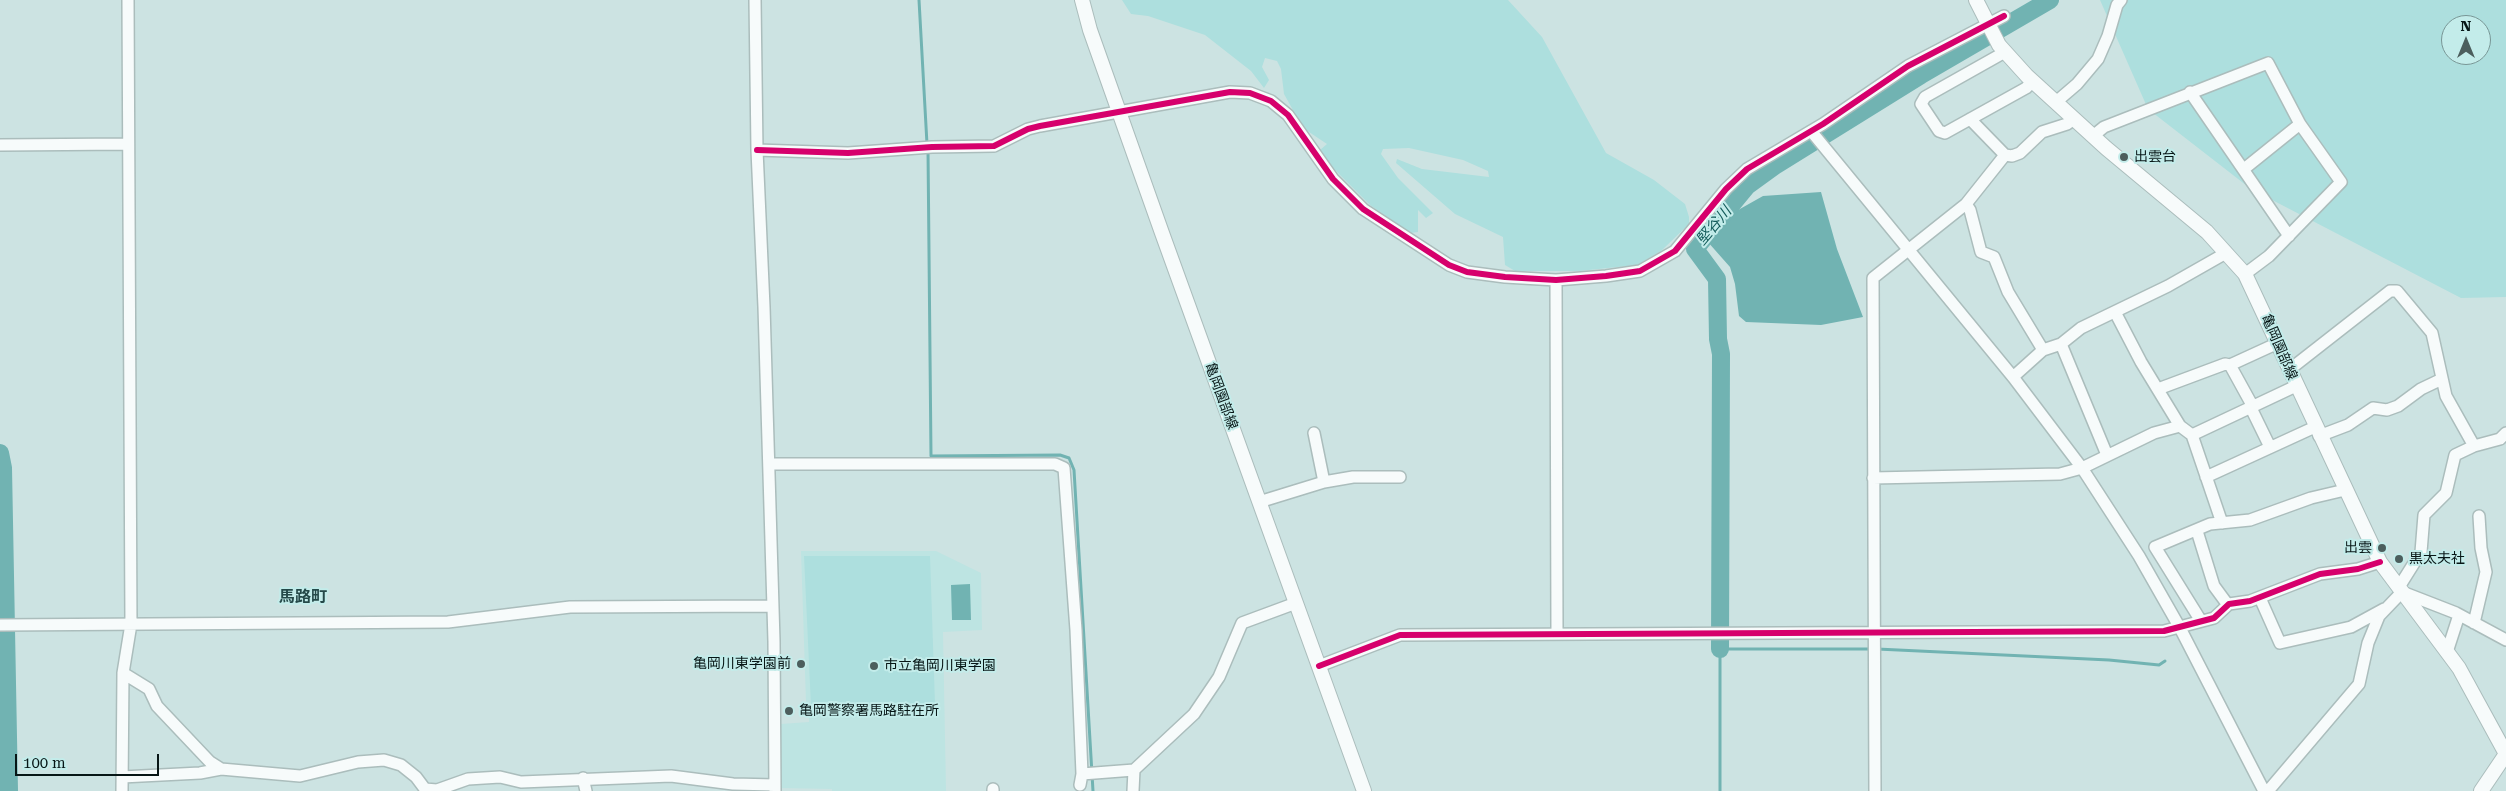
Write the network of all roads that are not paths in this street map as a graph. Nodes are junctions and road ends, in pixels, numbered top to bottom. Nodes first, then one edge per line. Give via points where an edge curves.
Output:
1 (128, 0) edge
2 (755, 0) edge
3 (1082, 0) edge
4 (1976, 0) edge
5 (2121, 0) edge
6 (2004, 16) dead end
7 (1987, 25) junction
8 (2005, 52) junction
9 (2033, 81) junction
10 (2190, 92) junction
11 (2056, 102) junction
12 (1119, 111) junction
13 (1970, 119) junction
14 (2074, 119) junction
15 (2300, 124) junction
16 (1811, 131) junction
17 (2093, 136) junction
18 (0, 144) edge
19 (128, 144) junction
20 (757, 150) junction
21 (2005, 155) junction
22 (2244, 169) junction
23 (1966, 204) junction
24 (2289, 236) junction
25 (1909, 250) junction
26 (2226, 253) junction
27 (2245, 274) junction
28 (1556, 280) junction
29 (2115, 312) junction
30 (2278, 343) junction
31 (2060, 344) junction
32 (2043, 350) junction
33 (2230, 365) junction
34 (2289, 370) junction
35 (2013, 377) junction
36 (2442, 379) junction
37 (2296, 386) junction
38 (2158, 389) junction
39 (2251, 406) junction
40 (2180, 426) junction
41 (2317, 431) junction
42 (1314, 433) dead end
43 (2506, 433) edge
44 (2192, 435) junction
45 (2474, 446) junction
46 (2270, 447) junction
47 (2107, 455) junction
48 (768, 464) junction
49 (2082, 468) junction
50 (1400, 477) dead end
51 (2206, 477) junction
52 (1873, 478) junction
53 (1324, 482) junction
54 (2345, 490) junction
55 (1259, 502) junction
56 (2479, 516) dead end
57 (2222, 523) junction
58 (2196, 531) junction
59 (2380, 562) junction
60 (2400, 589) junction
61 (2260, 598) junction
62 (1296, 603) junction
63 (2228, 605) junction
64 (772, 606) junction
65 (2388, 607) junction
66 (2459, 615) junction
67 (2201, 621) junction
68 (2474, 622) junction
69 (131, 624) junction
70 (0, 625) edge
71 (2180, 628) junction
72 (1874, 633) junction
73 (1558, 634) junction
74 (2506, 640) edge
75 (2447, 652) junction
76 (1319, 666) junction
77 (123, 673) junction
78 (2506, 754) edge
79 (221, 769) junction
80 (1134, 770) junction
81 (122, 777) junction
82 (584, 778) junction
83 (733, 788) edge
84 (775, 788) edge
85 (425, 790) edge
86 (122, 791) edge
87 (586, 791) edge
88 (1134, 791) edge
89 (1364, 791) edge
90 (1875, 791) edge
91 (2264, 791) edge
92 (2268, 791) edge
93 (2481, 791) edge

1 - 19 street
2 - 20 street
3 - 12 main road, 亀岡園部線
4 - 7 main road, 亀岡園部線
5 - 11 street via 2098,59
6 - 7 street
7 - 8 main road, 亀岡園部線
7 - 16 street via 1908,66
8 - 9 main road, 亀岡園部線
8 - 13 street via 1924,97 1921,104 1940,131 1945,133
9 - 11 main road, 亀岡園部線
9 - 13 street
10 - 15 street via 2268,63
10 - 17 street via 2104,127
10 - 22 street
11 - 14 main road, 亀岡園部線
12 - 20 street via 1028,129 994,146 848,153
12 - 28 street via 1230,92 1250,93 1271,101 1288,115 1334,179 1363,209 1449,265 1466,272
12 - 55 main road, 亀岡園部線
13 - 21 street
14 - 17 main road, 亀岡園部線
14 - 21 street via 2042,132 2020,154
15 - 22 street
15 - 24 street via 2341,182
16 - 25 street
16 - 28 street via 1747,169 1726,188 1675,251 1654,265 1632,272
17 - 26 main road, 亀岡園部線 via 2207,232
18 - 19 street
19 - 69 street
20 - 48 street
21 - 23 street
22 - 24 street
23 - 25 street
23 - 32 street via 1981,252 1994,257 2008,292
24 - 27 street
25 - 35 street
25 - 52 street via 1873,278
26 - 27 main road, 亀岡園部線
26 - 29 street
27 - 30 main road, 亀岡園部線
28 - 73 street
29 - 31 street via 2081,328
29 - 38 street
30 - 33 street
30 - 34 main road, 亀岡園部線
31 - 32 street
31 - 47 street
32 - 35 street
33 - 38 street via 2225,364
33 - 39 street
34 - 36 street via 2390,291 2397,291 2432,332
34 - 37 main road, 亀岡園部線
35 - 49 street
36 - 41 street via 2398,406 2387,410 2373,408 2348,425
36 - 45 street via 2446,396
37 - 39 street
37 - 41 main road, 亀岡園部線
38 - 40 street
39 - 44 street
39 - 46 street
40 - 44 street
40 - 47 street via 2154,433
41 - 46 street
41 - 54 main road, 亀岡園部線
42 - 53 street
43 - 45 street via 2500,439
44 - 51 street
45 - 60 street via 2455,455 2446,494 2424,515 2421,552
46 - 51 street
47 - 49 street
48 - 64 street
48 - 80 street via 1056,464 1064,468 1076,630 1081,779
49 - 52 street via 2060,474
49 - 71 street via 2139,556
50 - 53 street via 1354,477
51 - 57 street
52 - 72 street
53 - 55 street
54 - 57 street via 2311,498 2250,520
54 - 59 main road, 亀岡園部線
55 - 62 main road, 亀岡園部線
56 - 68 street via 2486,572
57 - 58 street via 2210,524
58 - 63 street via 2214,586
58 - 67 street via 2155,546
59 - 60 main road, 亀岡園部線
59 - 61 street via 2358,570 2320,574
60 - 65 street
60 - 66 street
60 - 75 main road, 亀岡園部線
61 - 63 street
61 - 65 street via 2280,643 2351,627
62 - 76 main road, 亀岡園部線
62 - 80 street via 1242,623 1219,677 1194,714
63 - 67 street via 2214,618
64 - 69 street via 570,607 448,622
64 - 84 street
65 - 92 street via 2379,616 2368,643 2359,684
66 - 68 street
66 - 75 street
67 - 71 street
68 - 74 street
69 - 70 street
69 - 77 street
71 - 72 street via 2164,632
71 - 91 street
72 - 73 street
72 - 90 street
73 - 76 street via 1400,635
75 - 78 main road, 亀岡園部線
76 - 89 main road, 亀岡園部線
77 - 79 street via 149,689 157,706 210,762
77 - 81 street
78 - 93 main road
79 - 81 street
79 - 85 street via 300,776 358,762 384,760 401,765 416,777
80 - 88 street
81 - 86 street
82 - 83 street via 671,776
82 - 85 street via 521,782 492,778
82 - 87 street
83 - 84 street

